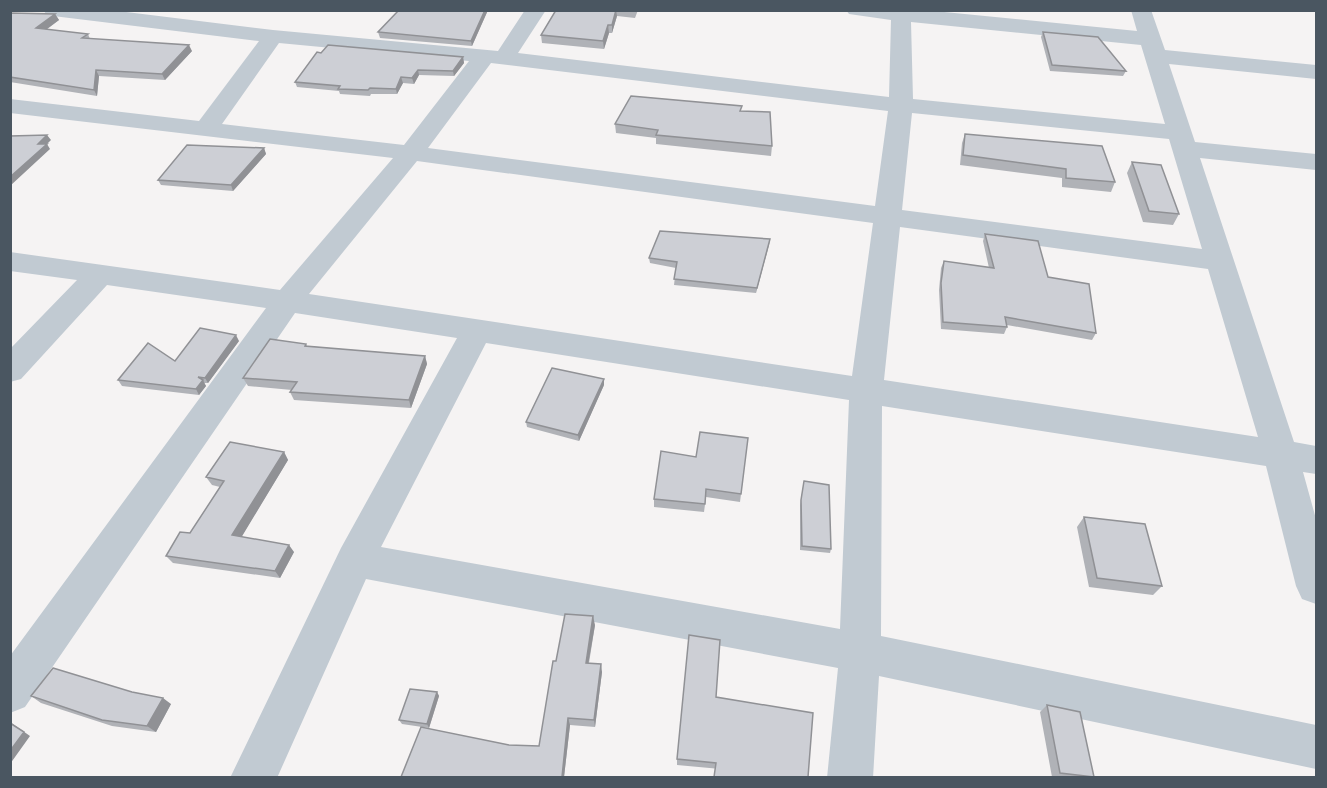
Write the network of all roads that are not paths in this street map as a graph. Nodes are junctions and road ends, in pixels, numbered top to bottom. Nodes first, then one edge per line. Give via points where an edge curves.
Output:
1 (53, 10) edge
2 (536, 10) edge
3 (856, 10) edge
4 (1141, 10) edge
5 (901, 13) edge
6 (273, 36) junction
7 (1153, 47) junction
8 (495, 57) junction
9 (1317, 72) edge
10 (901, 105) junction
11 (10, 106) edge
12 (205, 130) junction
13 (1182, 141) junction
14 (411, 153) junction
15 (1317, 162) edge
16 (887, 217) junction
17 (10, 261) edge
18 (1220, 261) junction
19 (100, 274) junction
20 (287, 301) junction
21 (476, 332) junction
22 (10, 370) edge
23 (866, 391) junction
24 (1281, 455) junction
25 (1317, 460) edge
26 (355, 560) junction
27 (1317, 586) edge
28 (860, 652) junction
29 (10, 692) edge
30 (1317, 747) edge
31 (253, 777) edge
32 (850, 777) edge

1 - 6 street
2 - 8 street
3 - 5 street
4 - 7 street
5 - 7 street
5 - 10 street
6 - 8 street
6 - 12 street
7 - 9 street
7 - 13 street
8 - 10 street
8 - 14 street
10 - 13 street
10 - 16 street
11 - 12 street
12 - 14 street
13 - 15 street
13 - 18 street
14 - 16 street
14 - 20 street
16 - 18 street
16 - 23 street
17 - 19 street
18 - 24 street
19 - 20 street
19 - 22 street
20 - 21 street
20 - 29 street
21 - 23 street
21 - 26 street
23 - 24 street
23 - 28 street
24 - 25 street
24 - 27 street
26 - 28 street
26 - 31 street
28 - 30 street
28 - 32 street

